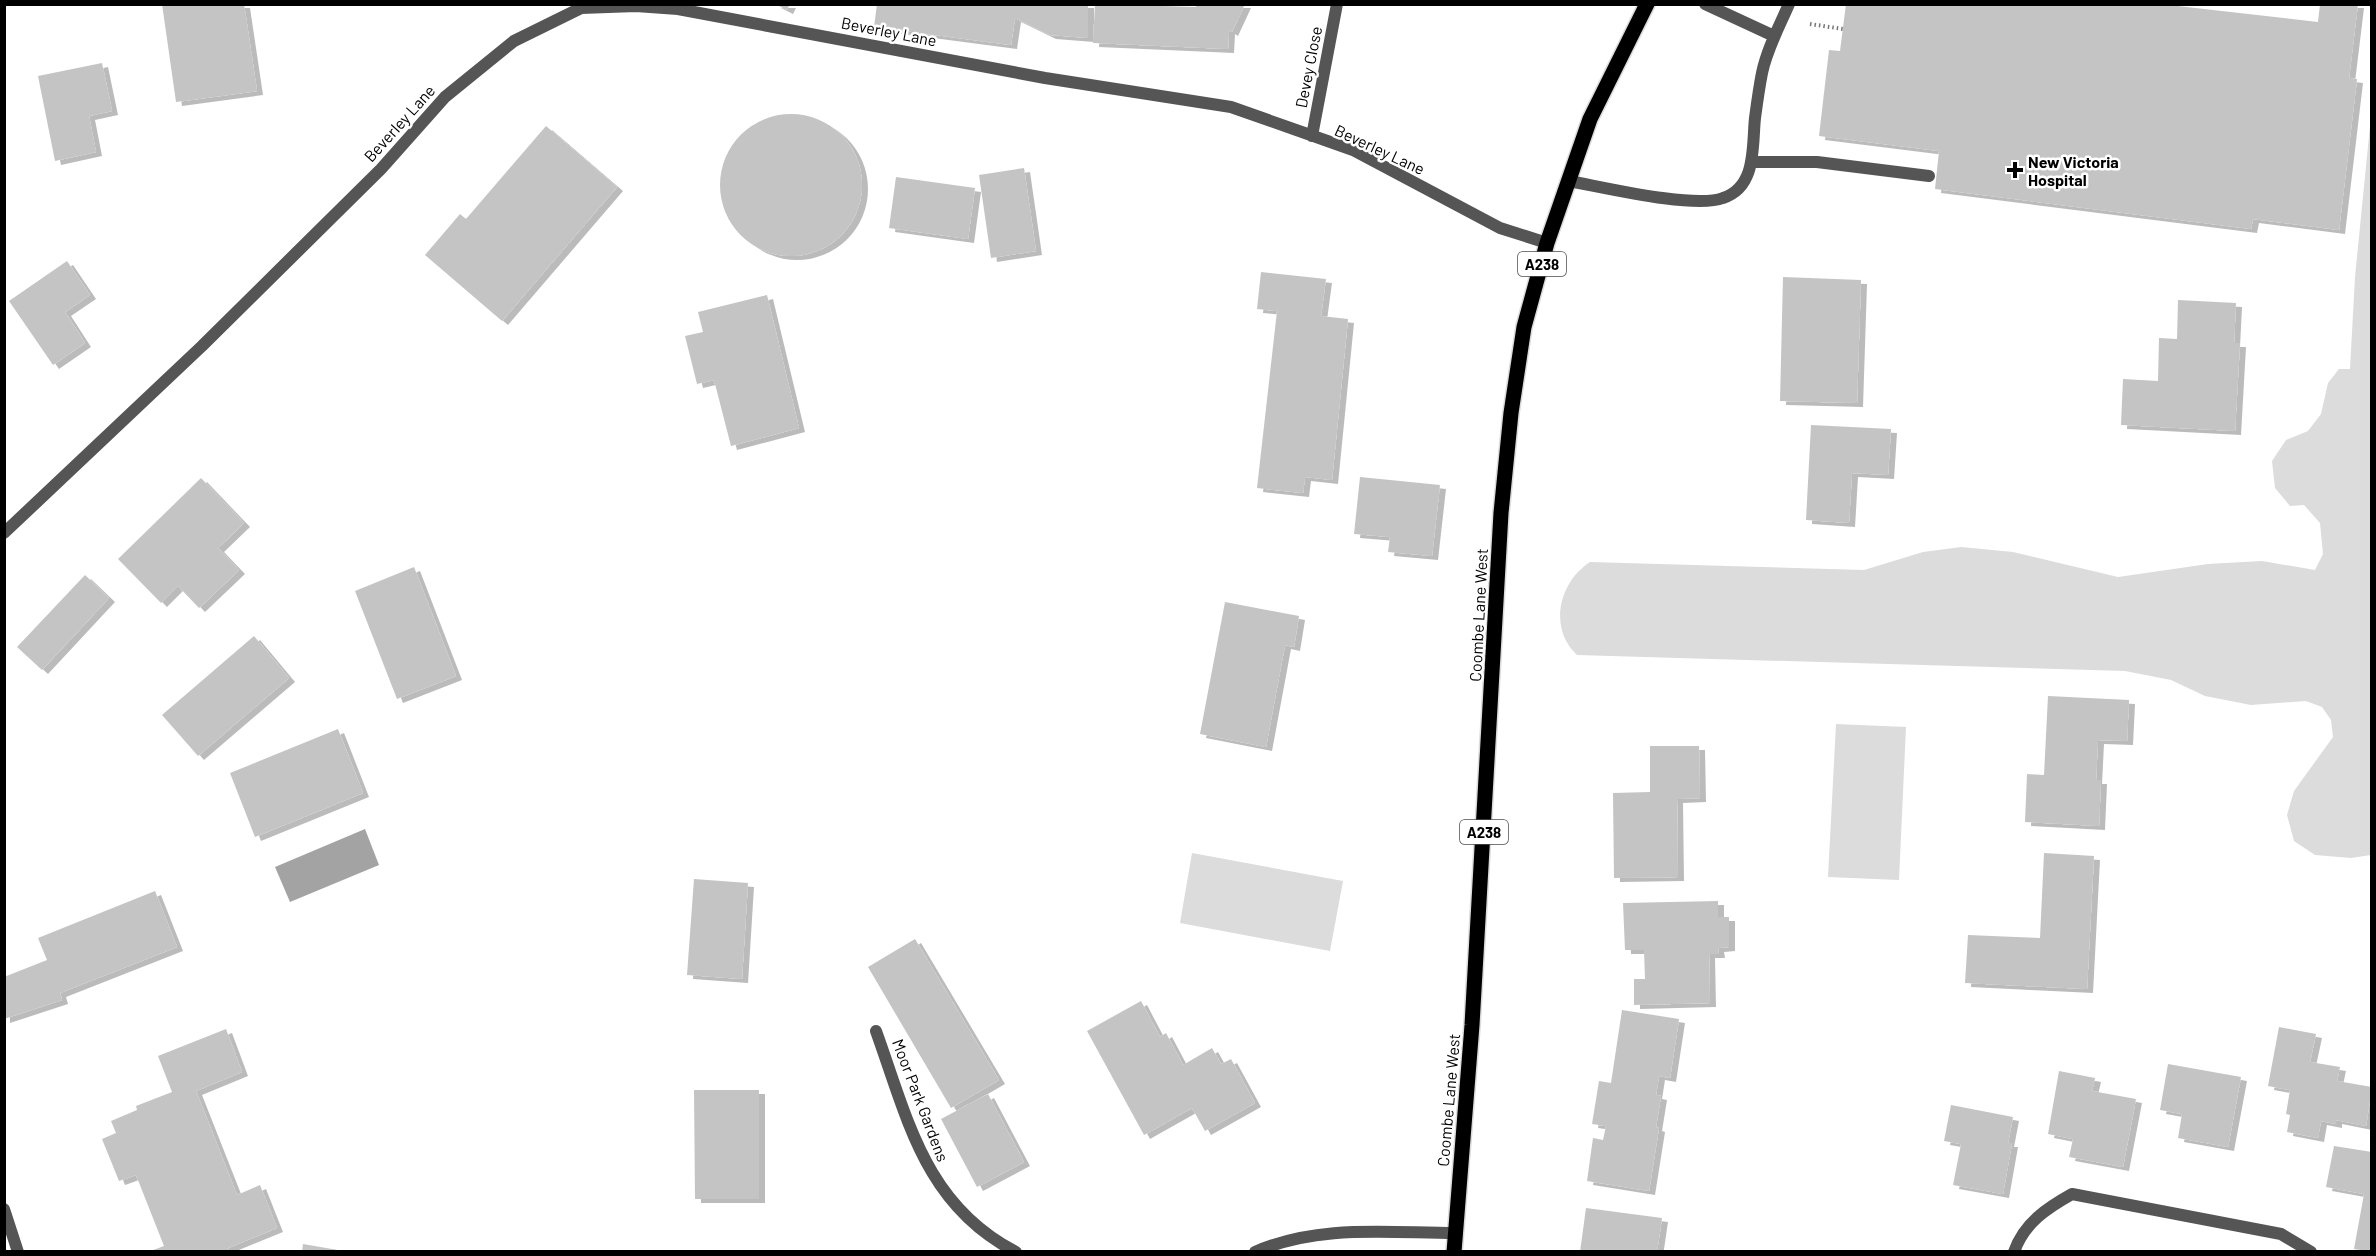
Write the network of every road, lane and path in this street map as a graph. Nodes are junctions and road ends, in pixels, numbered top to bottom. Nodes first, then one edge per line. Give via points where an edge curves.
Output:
1 (1337, 4) edge
2 (1647, 4) edge
3 (1705, 4) edge
4 (1789, 4) edge
5 (636, 5) edge
6 (1774, 36) junction
7 (1312, 136) junction
8 (1752, 162) junction
9 (1929, 176) dead end
10 (1569, 181) junction
11 (1547, 243) junction
12 (4, 533) edge
13 (876, 1031) dead end
14 (4, 1209) edge
15 (1455, 1233) junction
16 (18, 1251) edge
17 (1016, 1251) edge
18 (1255, 1251) edge
19 (1454, 1251) edge
20 (2014, 1251) edge
21 (2311, 1251) edge

1 - 7 street, Devey Close
2 - 10 main road, Coombe Lane West / A238 via 1590,119
3 - 6 street
4 - 6 street
5 - 7 street, Beverley Lane via 678,9 1045,78 1232,107
5 - 12 street, Beverley Lane via 581,8 514,41 445,97 381,169 251,298
6 - 8 street via 1762,71
7 - 11 street, Beverley Lane via 1353,150 1500,228
8 - 9 street via 1817,162
8 - 10 street via 1744,184 1723,198 1681,200
10 - 11 main road, Coombe Lane West / A238
11 - 15 main road, Coombe Lane West / A238 via 1524,327 1502,502 1472,1025
13 - 17 street, Moor Park Gardens via 928,1169 958,1210 993,1239
14 - 16 street
15 - 18 street via 1328,1233 1278,1242
15 - 19 main road, Coombe Lane West / A238
20 - 21 street via 2019,1237 2042,1211 2072,1194 2281,1234

